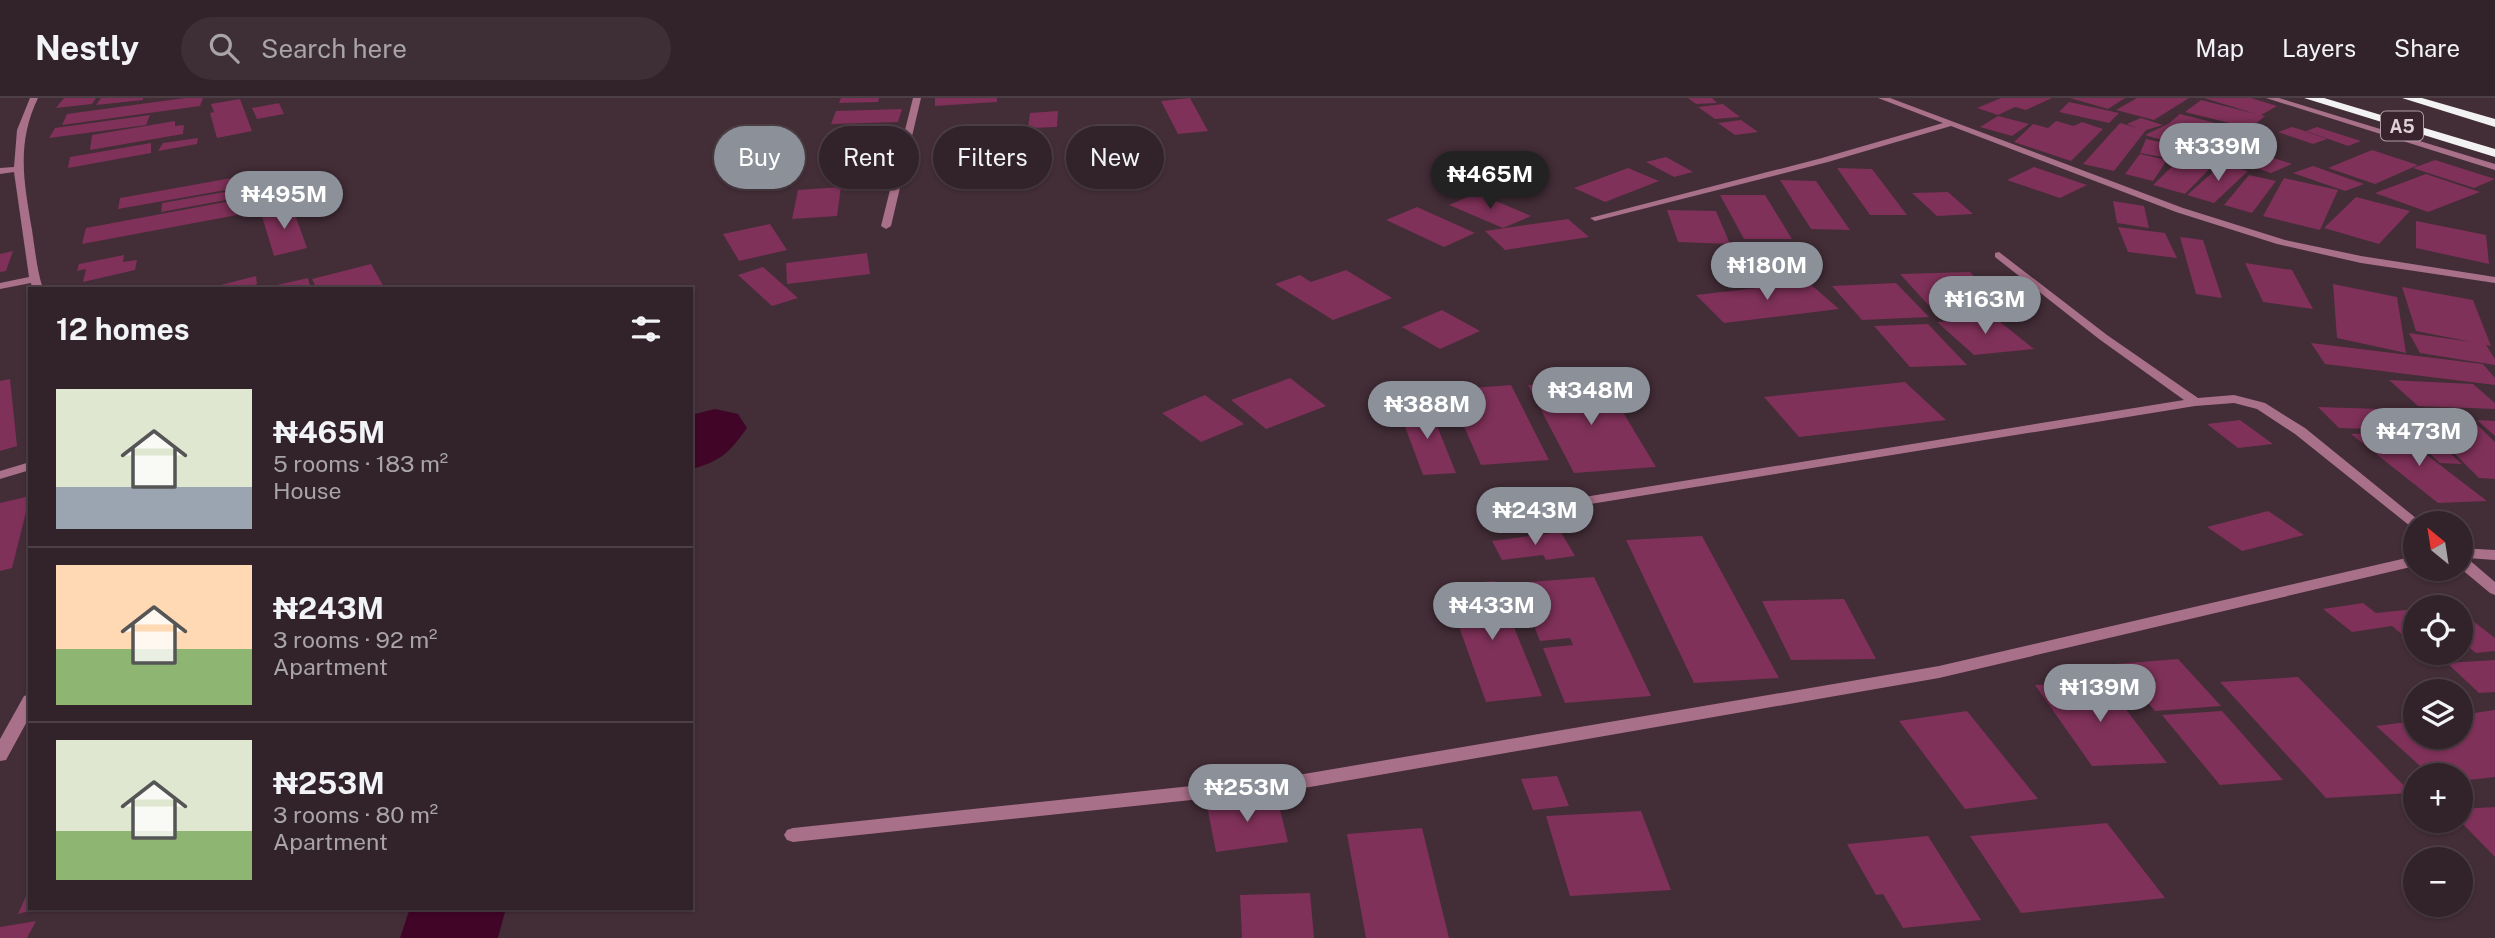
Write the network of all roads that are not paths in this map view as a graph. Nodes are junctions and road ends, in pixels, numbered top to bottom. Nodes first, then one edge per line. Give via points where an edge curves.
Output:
1 (34, 98) edge
2 (916, 98) edge
3 (1882, 98) edge
4 (2270, 98) edge
5 (2310, 98) edge
6 (2408, 98) edge
7 (1952, 122) junction
8 (2495, 123) edge
9 (2495, 153) edge
10 (2495, 167) edge
11 (17, 169) junction
12 (0, 171) edge
13 (1595, 218) dead end
14 (886, 226) dead end
15 (2000, 255) dead end
16 (2495, 280) edge
17 (36, 284) edge
18 (0, 286) edge
19 (2194, 402) junction
20 (28, 467) edge
21 (0, 475) edge
22 (2403, 513) edge
23 (1498, 515) dead end
24 (2473, 554) edge
25 (2495, 555) edge
26 (2403, 564) edge
27 (2473, 571) edge
28 (2495, 590) edge
29 (28, 704) edge
30 (0, 755) edge
31 (793, 835) dead end

1 - 11 street via 20,132
2 - 14 street
3 - 7 street
4 - 10 street
5 - 9 highway, A5
6 - 8 highway, A5
7 - 13 street via 1825,160
7 - 16 street via 2187,212 2282,242
11 - 12 street
11 - 17 street
15 - 19 street
17 - 18 street
19 - 22 street via 2234,399 2261,406 2300,431
19 - 23 street
20 - 21 street
24 - 25 street
26 - 31 street via 1939,672 1304,781
27 - 28 street
29 - 30 street

